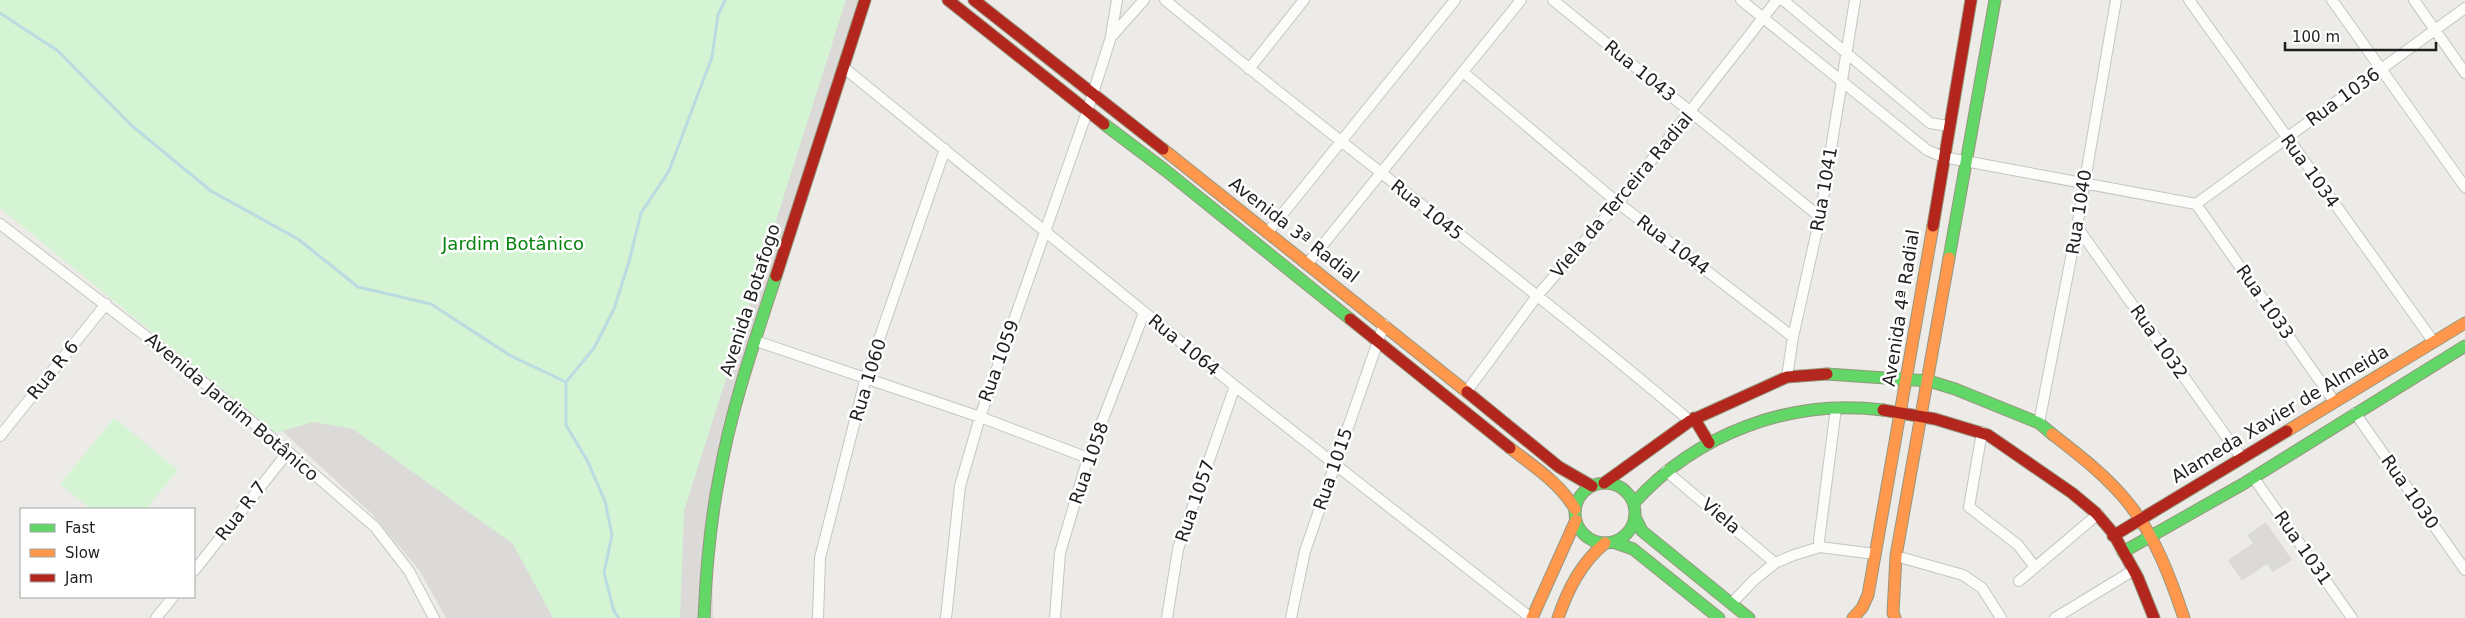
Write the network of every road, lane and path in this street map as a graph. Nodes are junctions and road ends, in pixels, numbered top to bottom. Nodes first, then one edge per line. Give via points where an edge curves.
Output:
1 (864, 0) edge
2 (948, 0) edge
3 (974, 0) edge
4 (1118, 0) edge
5 (1144, 0) edge
6 (1165, 0) edge
7 (1304, 0) edge
8 (1455, 0) edge
9 (1521, 0) edge
10 (1553, 0) edge
11 (1740, 0) edge
12 (1777, 0) edge
13 (1784, 0) edge
14 (1855, 0) edge
15 (1971, 0) edge
16 (1995, 0) edge
17 (2116, 0) edge
18 (2189, 0) edge
19 (2332, 0) edge
20 (2414, 0) edge
21 (2465, 8) edge
22 (1763, 19) junction
23 (2435, 31) junction
24 (1111, 37) junction
25 (1846, 50) junction
26 (843, 67) junction
27 (1249, 69) junction
28 (2382, 69) junction
29 (1463, 72) junction
30 (2465, 73) edge
31 (1841, 80) junction
32 (1093, 95) junction
33 (1087, 112) junction
34 (1691, 112) junction
35 (1948, 126) junction
36 (2286, 138) junction
37 (1339, 142) junction
38 (946, 149) junction
39 (1943, 157) junction
40 (1966, 160) junction
41 (1165, 170) junction
42 (1380, 173) junction
43 (2083, 182) junction
44 (2465, 187) edge
45 (1618, 203) junction
46 (2196, 204) junction
47 (1820, 217) junction
48 (0, 224) edge
49 (2077, 227) junction
50 (1268, 232) junction
51 (1045, 233) junction
52 (1308, 263) junction
53 (1537, 296) junction
54 (1321, 297) junction
55 (106, 304) junction
56 (1144, 313) junction
57 (2465, 322) edge
58 (1384, 324) junction
59 (1793, 337) junction
60 (756, 340) junction
61 (1377, 340) junction
62 (2433, 342) junction
63 (2465, 346) edge
64 (866, 377) junction
65 (1787, 378) junction
66 (1908, 378) junction
67 (1928, 381) junction
68 (1235, 386) junction
69 (1467, 390) junction
70 (2334, 401) junction
71 (1836, 408) junction
72 (1901, 411) junction
73 (2355, 413) junction
74 (1921, 415) junction
75 (980, 416) junction
76 (1692, 420) junction
77 (2039, 423) junction
78 (1982, 432) junction
79 (0, 436) edge
80 (1709, 443) junction
81 (288, 452) junction
82 (2241, 457) junction
83 (1088, 458) junction
84 (1334, 463) junction
85 (1666, 471) junction
86 (2253, 477) junction
87 (1604, 483) junction
88 (1592, 486) junction
89 (1634, 503) junction
90 (1576, 514) junction
91 (2098, 514) junction
92 (1635, 517) junction
93 (2138, 521) junction
94 (2112, 536) junction
95 (2150, 538) junction
96 (1609, 543) junction
97 (1820, 547) junction
98 (2123, 552) junction
99 (1875, 554) junction
100 (1896, 556) junction
101 (1775, 563) junction
102 (2035, 567) junction
103 (195, 570) edge
104 (2134, 570) junction
105 (2465, 570) edge
106 (2019, 582) dead end
107 (172, 598) edge
108 (1732, 603) junction
109 (2071, 614) edge
110 (156, 618) edge
111 (434, 618) edge
112 (704, 618) edge
113 (818, 618) edge
114 (946, 618) edge
115 (1055, 618) edge
116 (1167, 618) edge
117 (1292, 618) edge
118 (1532, 618) edge
119 (1558, 618) edge
120 (1719, 618) edge
121 (1749, 618) edge
122 (1853, 618) edge
123 (1895, 618) edge
124 (2002, 618) edge
125 (2055, 618) edge
126 (2154, 618) edge
127 (2184, 618) edge
128 (2352, 618) edge

1 - 26 main road, Avenida Botafogo
2 - 33 main road
3 - 32 main road, Avenida 3ª Radial
4 - 24 street, Rua 1059
5 - 24 street
6 - 27 street, Rua 1045
7 - 27 street
8 - 37 street
9 - 29 street
10 - 34 street, Rua 1043
11 - 22 street
12 - 22 street, Viela da Terceira Radial
13 - 25 street
14 - 25 street, Rua 1041
15 - 35 main road, Avenida 4ª Radial
16 - 40 main road
17 - 43 street, Rua 1040
18 - 36 street, Rua 1034
19 - 28 street
20 - 23 street
21 - 23 street, Rua 1036
22 - 31 street
22 - 34 street, Viela da Terceira Radial
23 - 28 street, Rua 1036
23 - 30 street
24 - 32 street, Rua 1059
25 - 31 street, Rua 1041
25 - 35 street via 1930,123
26 - 38 street, Rua 1064
26 - 60 main road, Avenida Botafogo
27 - 37 street, Rua 1045
28 - 36 street, Rua 1036
28 - 44 street
29 - 42 street
29 - 45 street, Rua 1044
31 - 39 street via 1927,150
31 - 47 street, Rua 1041
32 - 33 street, Rua 1059
32 - 50 main road, Avenida 3ª Radial
33 - 41 main road
33 - 51 street, Rua 1059
34 - 45 street, Viela da Terceira Radial
34 - 47 street, Rua 1043
35 - 39 main road, Avenida 4ª Radial
36 - 46 street, Rua 1036
36 - 62 street, Rua 1034
37 - 42 street, Rua 1045
37 - 50 street
38 - 51 street, Rua 1064
38 - 64 street, Rua 1060
39 - 40 street
39 - 66 main road, Avenida 4ª Radial
40 - 43 street
40 - 67 main road
41 - 50 main road via 1193,185 1256,235
41 - 54 main road, Avenida 3ª Radial
42 - 52 street
42 - 53 street, Rua 1045
43 - 46 street
43 - 49 street, Rua 1040
45 - 53 street, Viela da Terceira Radial
45 - 59 street, Rua 1044
46 - 70 street, Rua 1033
47 - 59 street, Rua 1041
48 - 55 street, Avenida Jardim Botânico
49 - 77 street, Rua 1040
49 - 82 street, Rua 1032
50 - 52 main road, Avenida 3ª Radial
51 - 56 street, Rua 1064
51 - 75 street, Rua 1059
52 - 54 main road via 1305,276
52 - 58 main road, Avenida 3ª Radial
53 - 69 street, Viela da Terceira Radial
53 - 76 street, Rua 1045
54 - 61 main road, Avenida 3ª Radial
55 - 79 street, Rua R 6
55 - 81 street, Avenida Jardim Botânico
56 - 68 street, Rua 1064
56 - 83 street, Rua 1058
57 - 62 main road, Alameda Xavier de Almeida
58 - 61 street, Rua 1015
58 - 69 main road, Avenida 3ª Radial
59 - 65 street, Rua 1041
60 - 64 street
60 - 112 main road, Avenida Botafogo via 741,384 719,477 707,557
61 - 84 street, Rua 1015
61 - 90 main road, Avenida 3ª Radial via 1549,478 1568,497
62 - 70 main road, Alameda Xavier de Almeida
63 - 73 main road
64 - 75 street
64 - 113 street, Rua 1060 via 820,558
65 - 66 main road via 1832,374
65 - 76 main road
66 - 67 main road
66 - 72 main road, Avenida 4ª Radial
67 - 74 main road
67 - 77 main road
68 - 84 street, Rua 1064
68 - 116 street, Rua 1057 via 1178,549
69 - 88 main road, Avenida 3ª Radial via 1559,467
70 - 82 main road, Alameda Xavier de Almeida
71 - 72 main road
71 - 80 main road via 1786,415
71 - 97 street
72 - 74 main road
72 - 99 main road, Avenida 4ª Radial
73 - 86 main road
73 - 105 street, Rua 1030
74 - 78 main road
74 - 100 main road
75 - 83 street
75 - 114 street, Rua 1059 via 960,486
76 - 80 main road
76 - 87 main road
77 - 93 main road via 2091,465 2129,504
78 - 91 main road
78 - 102 street via 1970,507 2018,545
80 - 85 main road
81 - 103 street, Rua R 7
81 - 111 street, Avenida Jardim Botânico via 375,527 409,571
82 - 93 main road, Alameda Xavier de Almeida
83 - 115 street, Rua 1058 via 1060,552
84 - 117 street, Rua 1015 via 1305,551
84 - 118 street, Rua 1064
85 - 89 main road
85 - 101 street, Viela
86 - 95 main road
86 - 128 street, Rua 1031
87 - 88 main road
87 - 89 main road via 1623,489
88 - 90 main road via 1578,500
89 - 92 main road
90 - 96 main road via 1587,537
90 - 118 main road
91 - 94 main road
91 - 102 street
92 - 96 main road via 1628,533
92 - 108 main road via 1642,531
93 - 94 main road, Alameda Xavier de Almeida
93 - 95 main road
94 - 98 main road
95 - 98 main road
95 - 127 main road
96 - 119 main road via 1589,556 1581,567
96 - 120 main road via 1633,549
97 - 99 street
97 - 101 street
98 - 104 main road
99 - 122 main road, Avenida 4ª Radial via 1868,595
100 - 123 main road
100 - 124 street via 1963,575 1982,588
101 - 108 street
102 - 106 street
104 - 109 street
104 - 126 main road
107 - 110 street
108 - 121 main road
109 - 125 street

